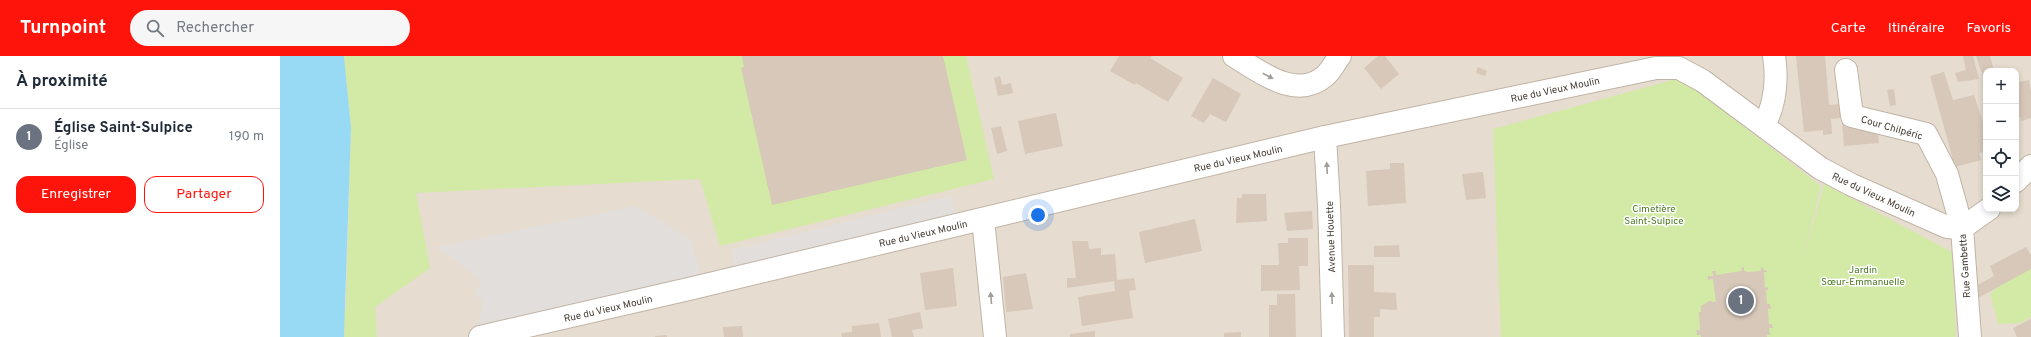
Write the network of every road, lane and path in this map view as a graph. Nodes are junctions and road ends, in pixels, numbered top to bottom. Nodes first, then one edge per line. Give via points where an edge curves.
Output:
1 (1234, 56) edge
2 (1340, 56) edge
3 (1774, 56) edge
4 (1846, 70) dead end
5 (1764, 126) junction
6 (1324, 137) junction
7 (2031, 166) edge
8 (2019, 178) edge
9 (1985, 212) edge
10 (983, 219) junction
11 (1962, 228) junction
12 (480, 337) edge
13 (995, 337) edge
14 (1333, 337) edge
15 (1970, 337) edge

1 -> 2 street via 1284,84 1307,85 1325,76
3 - 5 street via 1775,93 1772,109
4 - 11 street, Cour Chilpéric via 1852,116 1926,134 1947,174
5 - 6 street, Rue du Vieux Moulin via 1703,81 1679,68 1656,68
5 - 11 street, Rue du Vieux Moulin via 1820,168 1852,185 1947,227
6 - 10 street, Rue du Vieux Moulin
14 -> 6 street, Avenue Houette
7 - 8 street
9 - 11 street, Rue Gambetta
10 - 12 street, Rue du Vieux Moulin
13 -> 10 street
11 - 15 street, Rue Gambetta

